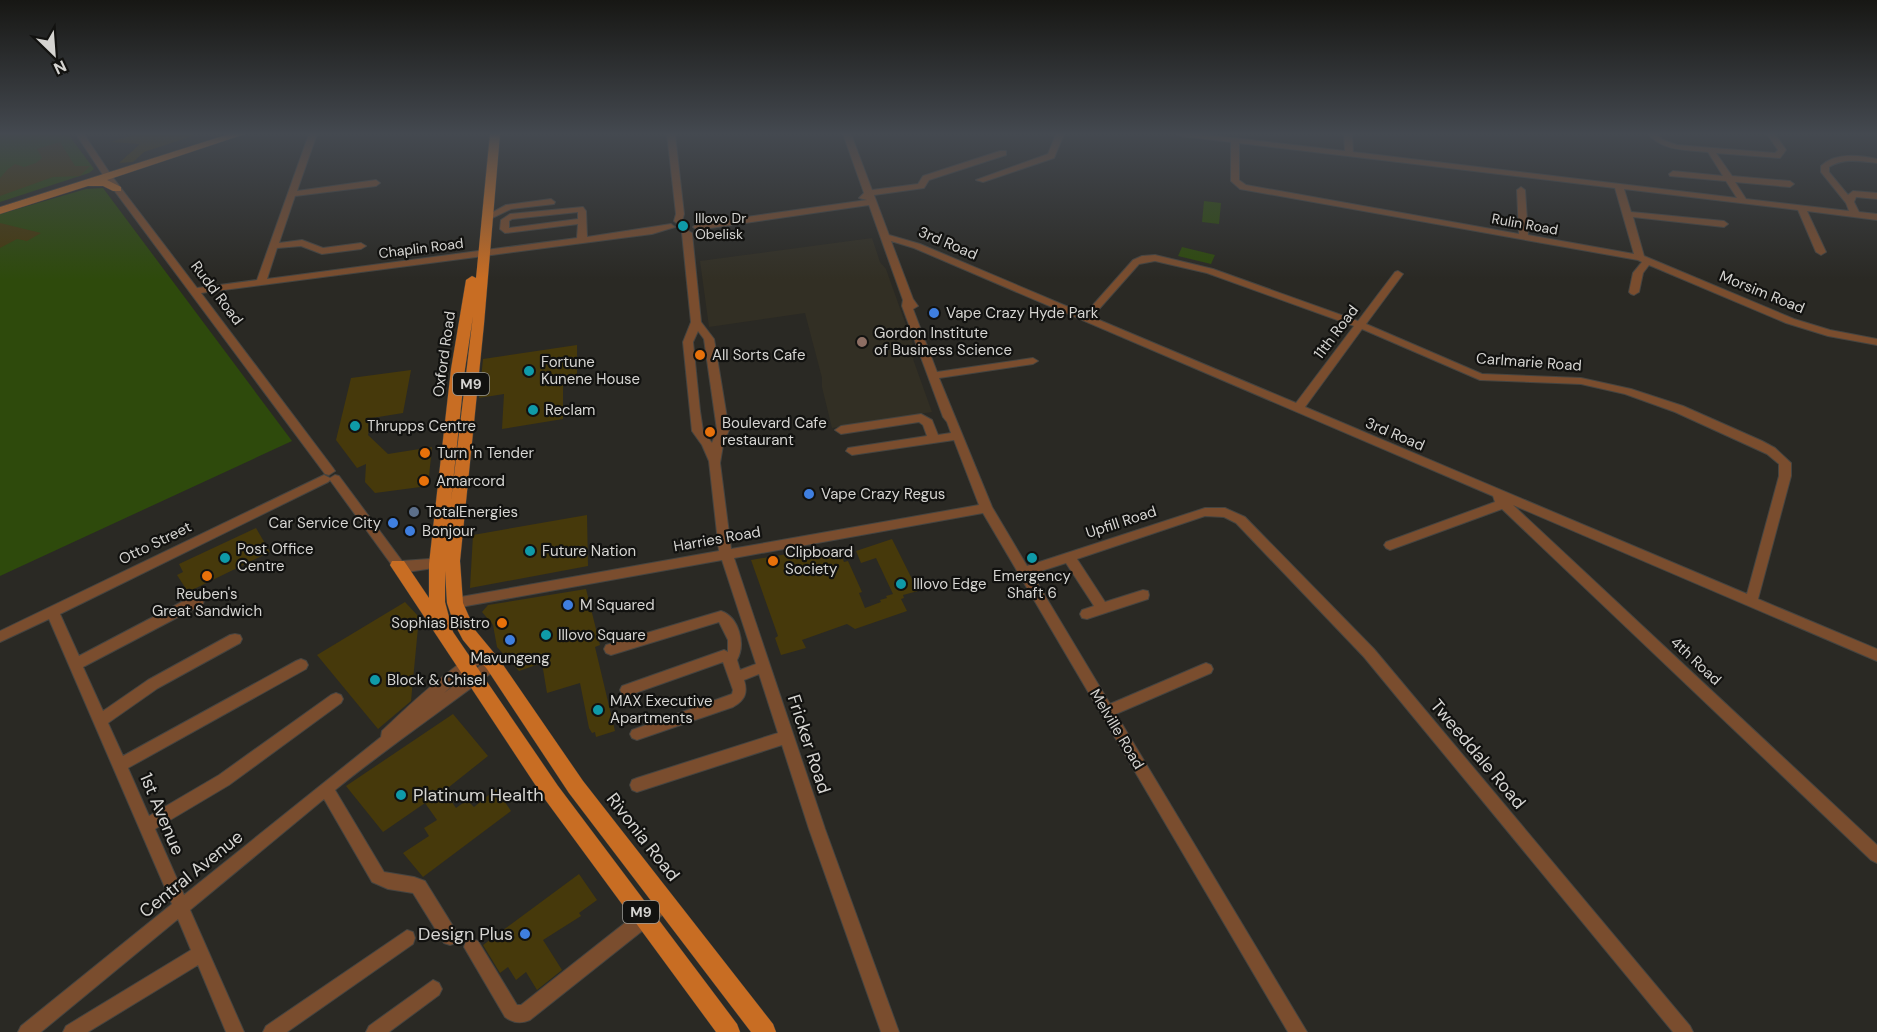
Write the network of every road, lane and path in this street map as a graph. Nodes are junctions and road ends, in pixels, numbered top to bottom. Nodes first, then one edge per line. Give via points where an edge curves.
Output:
1 (79, 182) edge
2 (85, 182) edge
3 (112, 182) edge
4 (296, 182) edge
5 (484, 182) edge
6 (491, 182) edge
7 (676, 182) edge
8 (865, 182) edge
9 (923, 182) edge
10 (1237, 182) edge
11 (1587, 182) edge
12 (1725, 182) edge
13 (1732, 182) edge
14 (1763, 182) edge
15 (1833, 182) edge
16 (376, 183) dead end
17 (1790, 184) dead end
18 (1619, 186) junction
19 (117, 189) junction
20 (65, 190) junction
21 (1521, 190) dead end
22 (292, 194) junction
23 (1877, 196) edge
24 (870, 197) junction
25 (1732, 200) junction
26 (1743, 201) junction
27 (551, 202) dead end
28 (1850, 202) junction
29 (0, 206) edge
30 (1800, 208) junction
31 (0, 211) edge
32 (1627, 214) junction
33 (1855, 214) junction
34 (488, 217) junction
35 (1877, 217) edge
36 (582, 221) junction
37 (1724, 224) dead end
38 (680, 228) junction
39 (883, 232) junction
40 (1524, 238) junction
41 (582, 240) junction
42 (273, 246) junction
43 (361, 246) dead end
44 (1821, 252) dead end
45 (479, 254) junction
46 (1644, 259) junction
47 (1398, 274) dead end
48 (261, 282) junction
49 (194, 291) junction
50 (1634, 292) dead end
51 (908, 300) junction
52 (1086, 318) junction
53 (696, 322) junction
54 (1360, 325) junction
55 (1877, 342) edge
56 (1033, 361) dead end
57 (939, 375) junction
58 (1298, 408) junction
59 (952, 420) junction
60 (841, 430) dead end
61 (958, 436) junction
62 (934, 439) junction
63 (852, 451) dead end
64 (714, 463) junction
65 (330, 476) junction
66 (1491, 491) junction
67 (1504, 503) junction
68 (986, 508) junction
69 (1230, 513) joint
70 (1389, 545) dead end
71 (726, 554) junction
72 (1069, 556) junction
73 (445, 563) junction
74 (398, 565) junction
75 (1023, 572) junction
76 (1143, 594) dead end
77 (198, 600) dead end
78 (1751, 601) junction
79 (455, 603) junction
80 (1102, 608) junction
81 (53, 612) junction
82 (1087, 614) dead end
83 (445, 634) junction
84 (0, 637) edge
85 (235, 639) dead end
86 (611, 649) dead end
87 (1877, 655) edge
88 (489, 659) junction
89 (730, 659) junction
90 (75, 664) junction
91 (301, 665) dead end
92 (764, 667) junction
93 (1206, 669) dead end
94 (470, 671) junction
95 (736, 677) junction
96 (627, 690) dead end
97 (336, 699) dead end
98 (1107, 712) junction
99 (100, 721) junction
100 (637, 734) dead end
101 (786, 737) junction
102 (120, 765) junction
103 (637, 785) dead end
104 (327, 790) junction
105 (146, 826) junction
106 (1877, 855) edge
107 (664, 902) junction
108 (180, 907) junction
109 (645, 917) junction
110 (450, 937) dead end
111 (407, 938) dead end
112 (472, 947) dead end
113 (201, 954) junction
114 (433, 989) dead end
115 (27, 1032) edge
116 (72, 1032) edge
117 (235, 1032) edge
118 (272, 1032) edge
119 (375, 1032) edge
120 (729, 1032) edge
121 (765, 1032) edge
122 (890, 1032) edge
123 (1298, 1032) edge
124 (1684, 1032) edge

1 - 29 main road
2 - 20 main road
3 - 19 street, Rudd Road
4 - 22 street
5 - 45 main road, Oxford Road / M9
6 - 34 main road, Oxford Road / M9
7 - 38 street, Fricker Road
8 - 24 street, Melville Road
9 - 24 street via 921,186
10 - 40 street, Rulin Road via 1243,187
11 - 18 street
12 - 25 street
13 - 26 street
14 - 17 street
15 - 28 street
16 - 22 street
18 - 25 street
18 - 32 street
19 - 20 main road via 101,183
19 - 49 street, Rudd Road
20 - 31 main road
21 - 40 street
22 - 42 street
23 - 28 street via 1852,194
24 - 38 street, Chaplin Road via 845,205
24 - 39 street, Melville Road
25 - 26 street
26 - 30 street
27 - 34 street via 509,207
28 - 33 street
30 - 33 street
30 - 44 street
32 - 37 street
32 - 46 street
33 - 35 street
34 - 45 main road, Oxford Road / M9
36 - 36 street via 579,209 510,217 505,220 504,229
36 - 41 street
38 - 41 street, Chaplin Road
38 - 53 street, Fricker Road
39 - 51 street, Melville Road
39 - 52 street, 3rd Road
40 - 46 street, Rulin Road
41 - 45 street, Chaplin Road
42 - 43 street via 302,243 322,250
42 - 48 street
45 - 48 street, Chaplin Road
45 - 73 main road, Oxford Road / M9 via 458,369
46 - 50 street
46 - 55 street, Morsim Road via 1790,321
47 - 54 street, 11th Road
48 - 49 street, Chaplin Road
49 - 65 street, Rudd Road
51 - 57 street, Melville Road
51 - 59 street, Melville Road via 927,361
52 - 54 street, Carlmarie Road via 1136,262 1147,258 1210,271
52 - 58 street, 3rd Road
53 - 64 street, Fricker Road via 688,342 695,411 698,431
53 - 64 street, Fricker Road via 709,339 723,430
54 - 58 street, 11th Road
54 - 78 street, Carlmarie Road via 1480,377 1592,382 1627,391 1687,412 1780,457 1786,468
56 - 57 street
57 - 59 street, Melville Road via 954,415
58 - 66 street, 3rd Road
59 - 61 street, Melville Road
60 - 62 street via 921,418 928,423
61 - 62 street
61 - 68 street, Melville Road
62 - 63 street
64 - 71 street, Fricker Road
65 - 74 street, Rudd Road
65 - 81 street, Otto Street
66 - 67 street, 4th Road
66 - 78 street, 3rd Road
67 - 70 street
67 - 106 street, 4th Road
68 - 71 street, Harries Road
68 - 75 street, Melville Road
69 - 72 street, Upfill Road via 1205,512
69 - 124 street, Tweeddale Road via 1251,529 1369,653
71 - 79 street, Harries Road
71 - 92 street, Fricker Road
72 - 75 street, Upfill Road
72 - 80 street
73 - 74 street
73 - 79 main road, Oxford Road / M9
73 - 83 main road, Oxford Road / M9 via 437,602
74 - 83 main road
75 - 98 street, Melville Road
76 - 80 street
77 - 90 street
78 - 87 street, 3rd Road
79 - 88 main road, Oxford Road / M9 via 461,621
80 - 82 street
81 - 84 street, Otto Street
81 - 90 street, 1st Avenue
83 - 94 main road, Oxford Road / M9
85 - 99 street via 153,684
86 - 89 street via 721,616 727,620 736,645
88 - 94 street, Central Avenue
88 - 107 main road, Rivonia Road / M9 via 576,787
89 - 95 street
89 - 96 street via 711,659
90 - 99 street, 1st Avenue
91 - 102 street
92 - 95 street
92 - 101 street, Fricker Road
93 - 98 street
94 - 104 street, Central Avenue via 416,722 379,746
94 - 109 main road, M9 via 551,792
95 - 100 street via 740,690 733,701
97 - 105 street via 224,780
98 - 123 street, Melville Road
99 - 102 street, 1st Avenue
101 - 103 street
101 - 122 street, Fricker Road
102 - 105 street, 1st Avenue
104 - 108 street, Central Avenue
104 - 110 street via 378,877 419,887
105 - 108 street, 1st Avenue
107 - 109 street
107 - 121 main road, Rivonia Road / M9
108 - 113 street, 1st Avenue
108 - 115 street, Central Avenue
109 - 112 street via 530,1011 519,1015 511,1011
109 - 120 main road, M9
111 - 118 street
113 - 116 street
113 - 117 street, 1st Avenue
114 - 119 street

